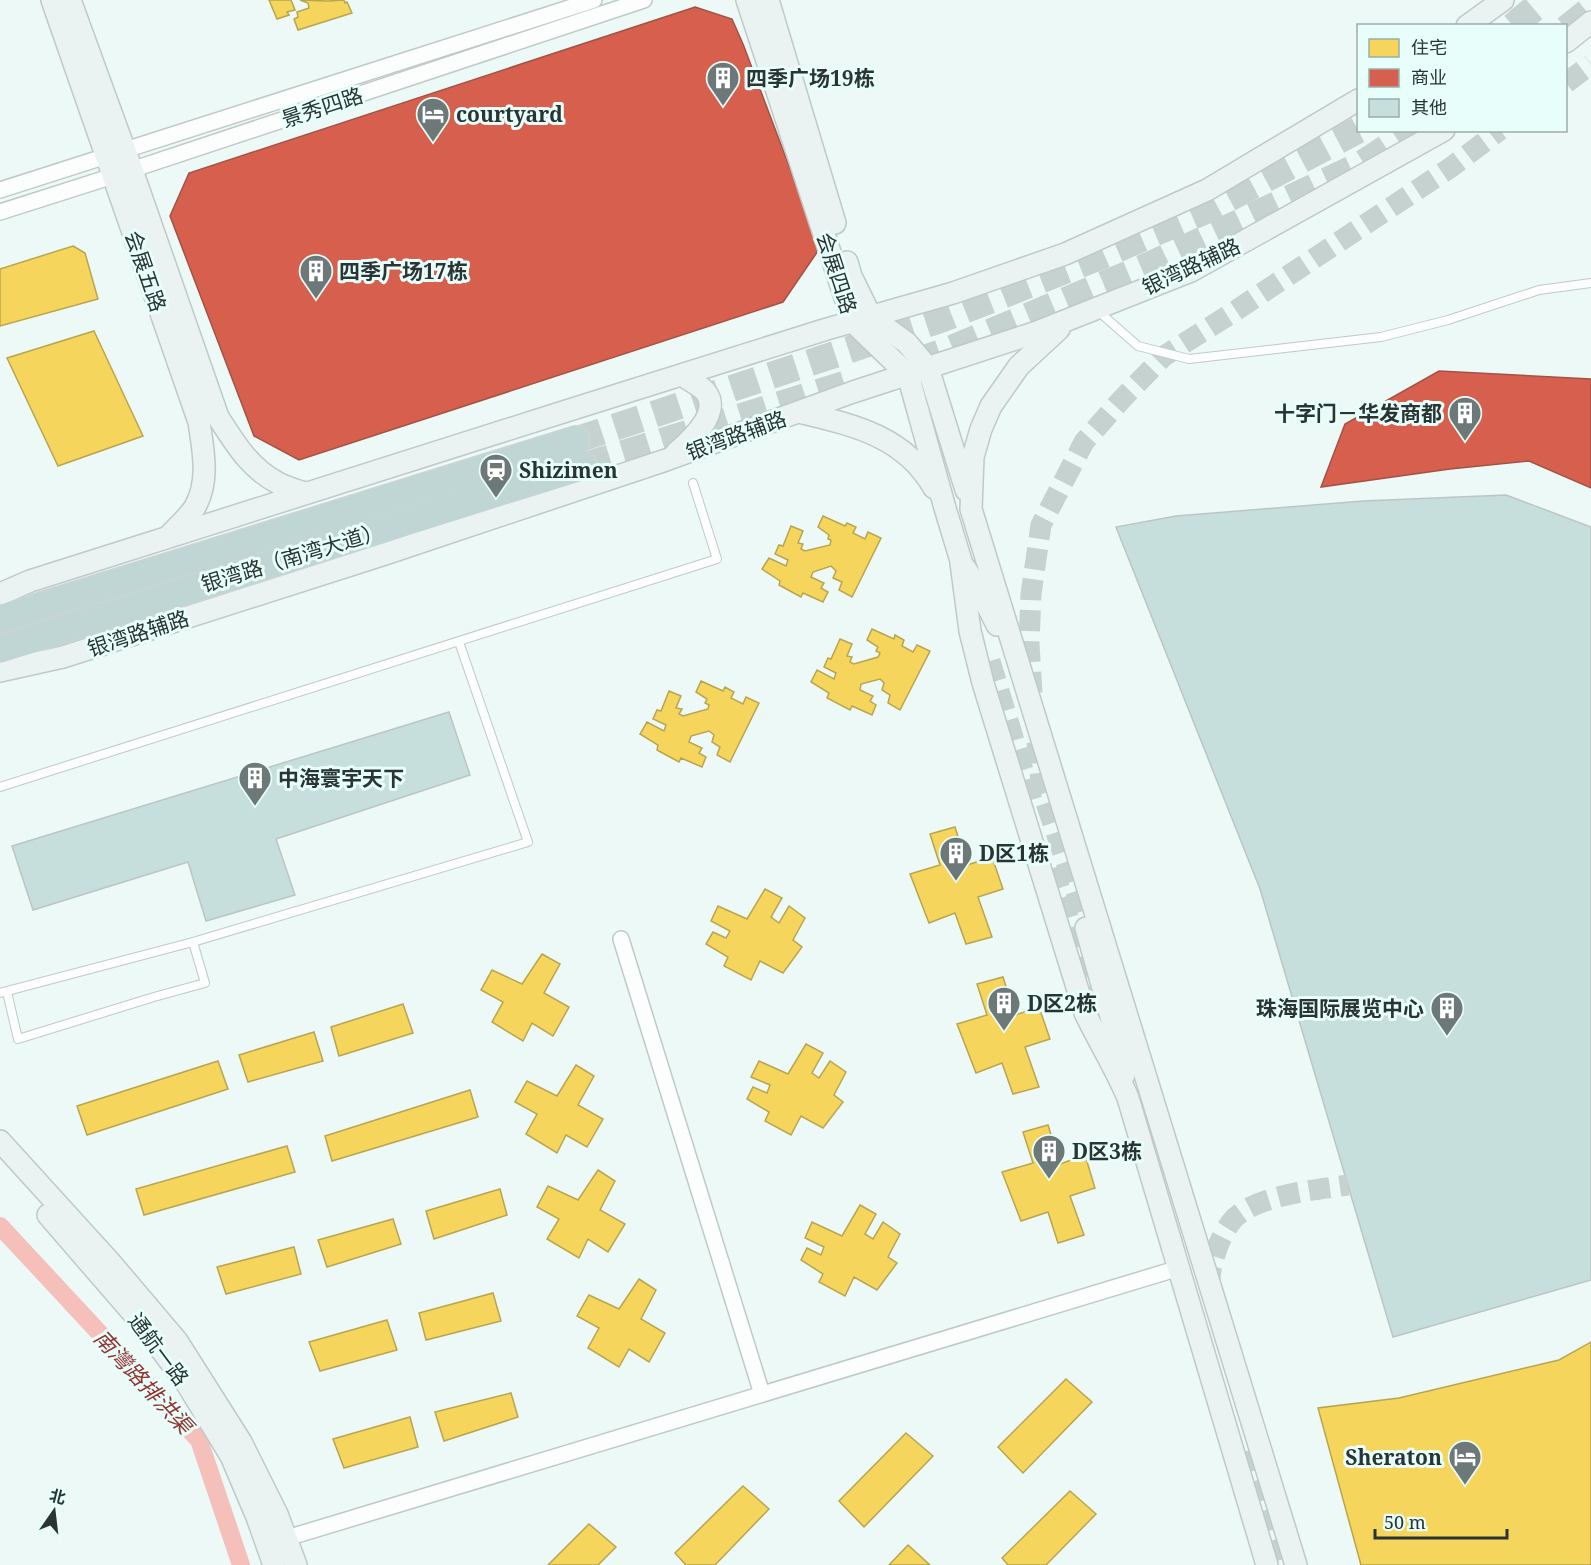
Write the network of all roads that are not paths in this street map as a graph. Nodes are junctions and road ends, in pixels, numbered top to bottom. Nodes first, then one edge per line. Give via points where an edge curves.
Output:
1 (52, 0) edge
2 (70, 0) edge
3 (594, 0) edge
4 (644, 0) edge
5 (747, 0) edge
6 (768, 0) edge
7 (1503, 0) edge
8 (1591, 22) edge
9 (1470, 24) edge
10 (1567, 41) edge
11 (1357, 101) edge
12 (1440, 132) edge
13 (119, 163) junction
14 (0, 190) edge
15 (0, 212) edge
16 (1591, 283) edge
17 (1095, 308) junction
18 (1071, 318) junction
19 (862, 320) junction
20 (928, 368) junction
21 (682, 375) junction
22 (908, 375) junction
23 (799, 412) junction
24 (576, 440) tunnel mouth
25 (666, 460) junction
26 (584, 466) tunnel mouth
27 (693, 483) dead end
28 (305, 493) junction
29 (945, 508) junction
30 (971, 509) junction
31 (168, 537) junction
32 (962, 563) junction
33 (0, 594) edge
34 (0, 619) edge
35 (459, 642) junction
36 (0, 649) edge
37 (990, 661) tunnel mouth
38 (0, 671) edge
39 (0, 787) edge
40 (621, 939) dead end
41 (193, 942) junction
42 (3, 992) edge
43 (1128, 1098) junction
44 (0, 1141) edge
45 (0, 1160) edge
46 (1179, 1268) junction
47 (762, 1395) junction
48 (287, 1539) junction
49 (274, 1565) edge
50 (296, 1565) edge
51 (1267, 1565) edge
52 (1296, 1565) edge

1 - 13 main road, 会展五路
2 - 13 main road, 会展五路
3 - 13 street, 景秀四路
4 - 13 street, 景秀四路
5 - 19 main road, 会展四路
6 - 19 main road, 会展四路
7 - 9 main road
8 - 10 main road
11 - 19 main road via 1208,190 1075,249 953,293
12 - 17 main road, 银湾路辅路 via 1191,271
13 - 14 street, 景秀四路
13 - 15 street, 景秀四路
13 - 28 main road, 会展五路 via 218,417 241,453 260,471
13 - 31 main road, 会展五路 via 199,422 205,459 204,483 195,507
16 - 17 lane via 1539,290 1381,337 1189,359 1138,346
17 - 18 main road, 银湾路辅路
18 - 20 main road, 银湾路辅路
18 - 30 main road via 1019,366 991,406 973,457
19 - 20 main road via 908,343
19 - 21 main road
19 - 22 main road, 会展四路
20 - 22 main road, 银湾路辅路
20 - 30 main road
21 - 25 main road via 706,392 711,405 704,424
21 - 28 main road
22 - 23 main road, 银湾路辅路
22 - 29 main road
23 - 25 main road, 银湾路辅路
23 - 29 main road via 841,422 885,439 906,453 927,475
24 - 34 highway, 银湾路（南湾大道）
25 - 38 main road, 银湾路辅路 via 74,653
26 - 36 highway, 银湾路（南湾大道）
27 - 35 lane via 717,559
28 - 31 main road
29 - 32 main road
30 - 52 main road
31 - 33 main road
32 - 37 main road
32 - 43 main road via 1003,638 1119,1045
32 - 43 main road via 975,657 1082,1002
35 - 39 lane
35 - 41 lane via 528,842
40 - 47 street
41 - 42 lane
41 - 42 lane via 205,983 18,1039
43 - 46 main road
44 - 48 main road via 177,1341 241,1442
45 - 49 main road, 通航一路 via 138,1319 187,1384 231,1456
46 - 47 street
46 - 51 main road
47 - 48 street
48 - 50 main road

